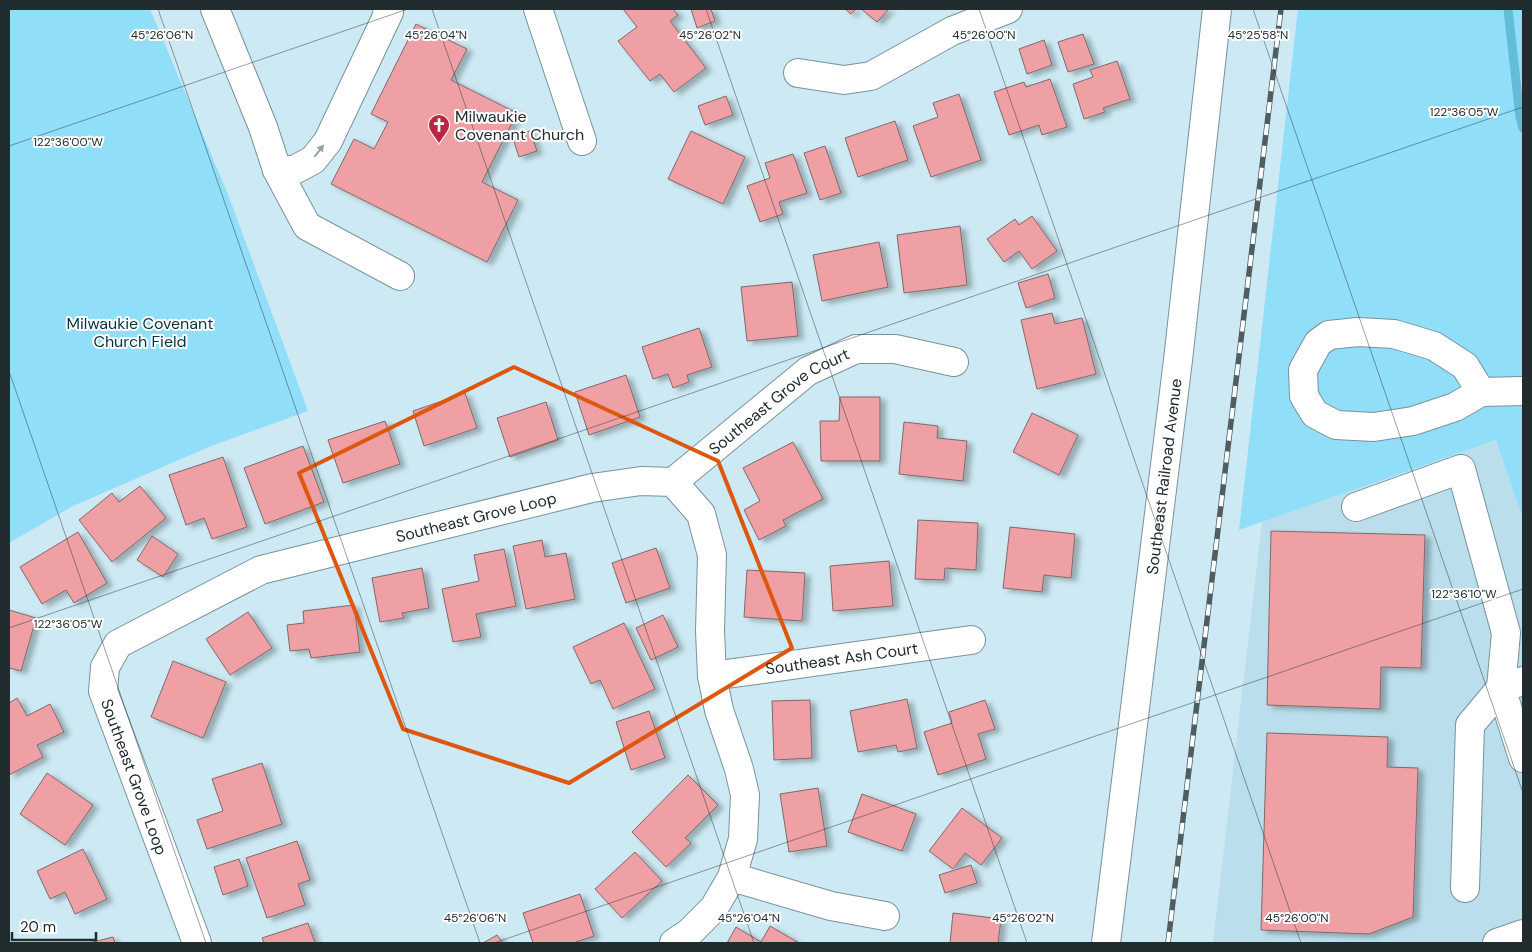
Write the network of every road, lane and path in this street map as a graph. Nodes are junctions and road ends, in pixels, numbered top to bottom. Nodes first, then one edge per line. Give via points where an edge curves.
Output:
1 (216, 9) edge
2 (387, 9) edge
3 (538, 9) edge
4 (1008, 9) edge
5 (1217, 9) edge
6 (798, 73) dead end
7 (582, 141) dead end
8 (277, 170) junction
9 (400, 276) dead end
10 (954, 362) dead end
11 (1523, 391) edge
12 (1481, 392) junction
13 (673, 482) junction
14 (1356, 507) dead end
15 (971, 640) dead end
16 (712, 676) junction
17 (1512, 684) edge
18 (1523, 758) edge
19 (732, 878) junction
20 (1465, 888) dead end
21 (885, 916) dead end
22 (1523, 934) edge
23 (197, 943) edge
24 (674, 943) edge
25 (1106, 943) edge
26 (1497, 943) edge

1 - 8 street
8 -> 2 street via 294,170 312,160 328,141 389,12
3 - 7 street
4 - 6 street via 952,31 871,76 844,80
5 - 25 street, Southeast Railroad Avenue via 1178,360
8 - 9 street via 306,226
10 - 13 street, Southeast Grove Court via 895,349 856,349 808,370
11 - 12 street
12 - 12 street via 1465,366 1434,346 1394,334 1358,332 1330,335 1318,343 1302,370 1304,396 1315,414 1336,425 1374,427 1413,421 1455,407
13 - 16 street via 701,514 712,555
13 - 23 street, Southeast Grove Loop via 641,481 592,488 261,570 118,644 105,667 103,692
14 - 17 street via 1461,469 1506,634
15 - 16 street, Southeast Ash Court
16 - 19 street via 745,795 743,839
17 - 18 street
17 - 20 street via 1470,725
19 - 21 street via 830,906
19 - 24 street via 714,908
22 - 26 street

